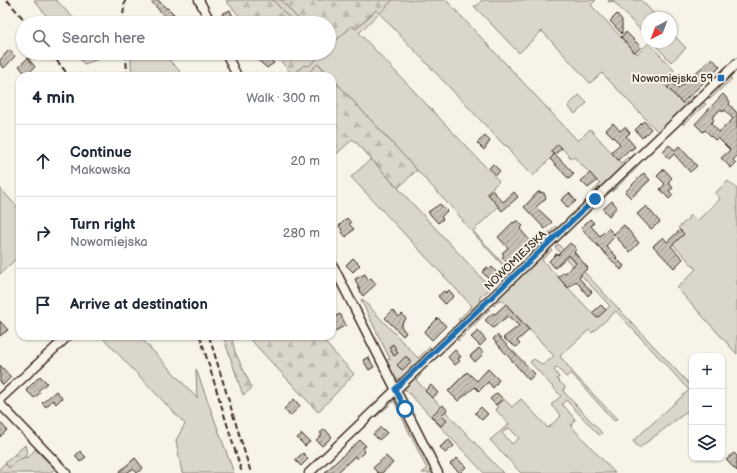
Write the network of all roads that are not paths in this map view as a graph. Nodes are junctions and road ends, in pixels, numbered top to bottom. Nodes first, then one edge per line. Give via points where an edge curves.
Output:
1 (199, 0) edge
2 (207, 16) edge
3 (229, 60) edge
4 (737, 63) edge
5 (235, 72) edge
6 (336, 272) edge
7 (64, 340) edge
8 (395, 389) junction
9 (0, 399) edge
10 (0, 404) edge
11 (66, 473) edge
12 (308, 473) edge
13 (438, 473) edge

1 - 2 street
3 - 5 street
4 - 8 street, NOWOMIEJSKA
6 - 8 street
7 - 9 street
8 - 12 street, NOWOMIEJSKA
8 - 13 street
10 - 11 street

